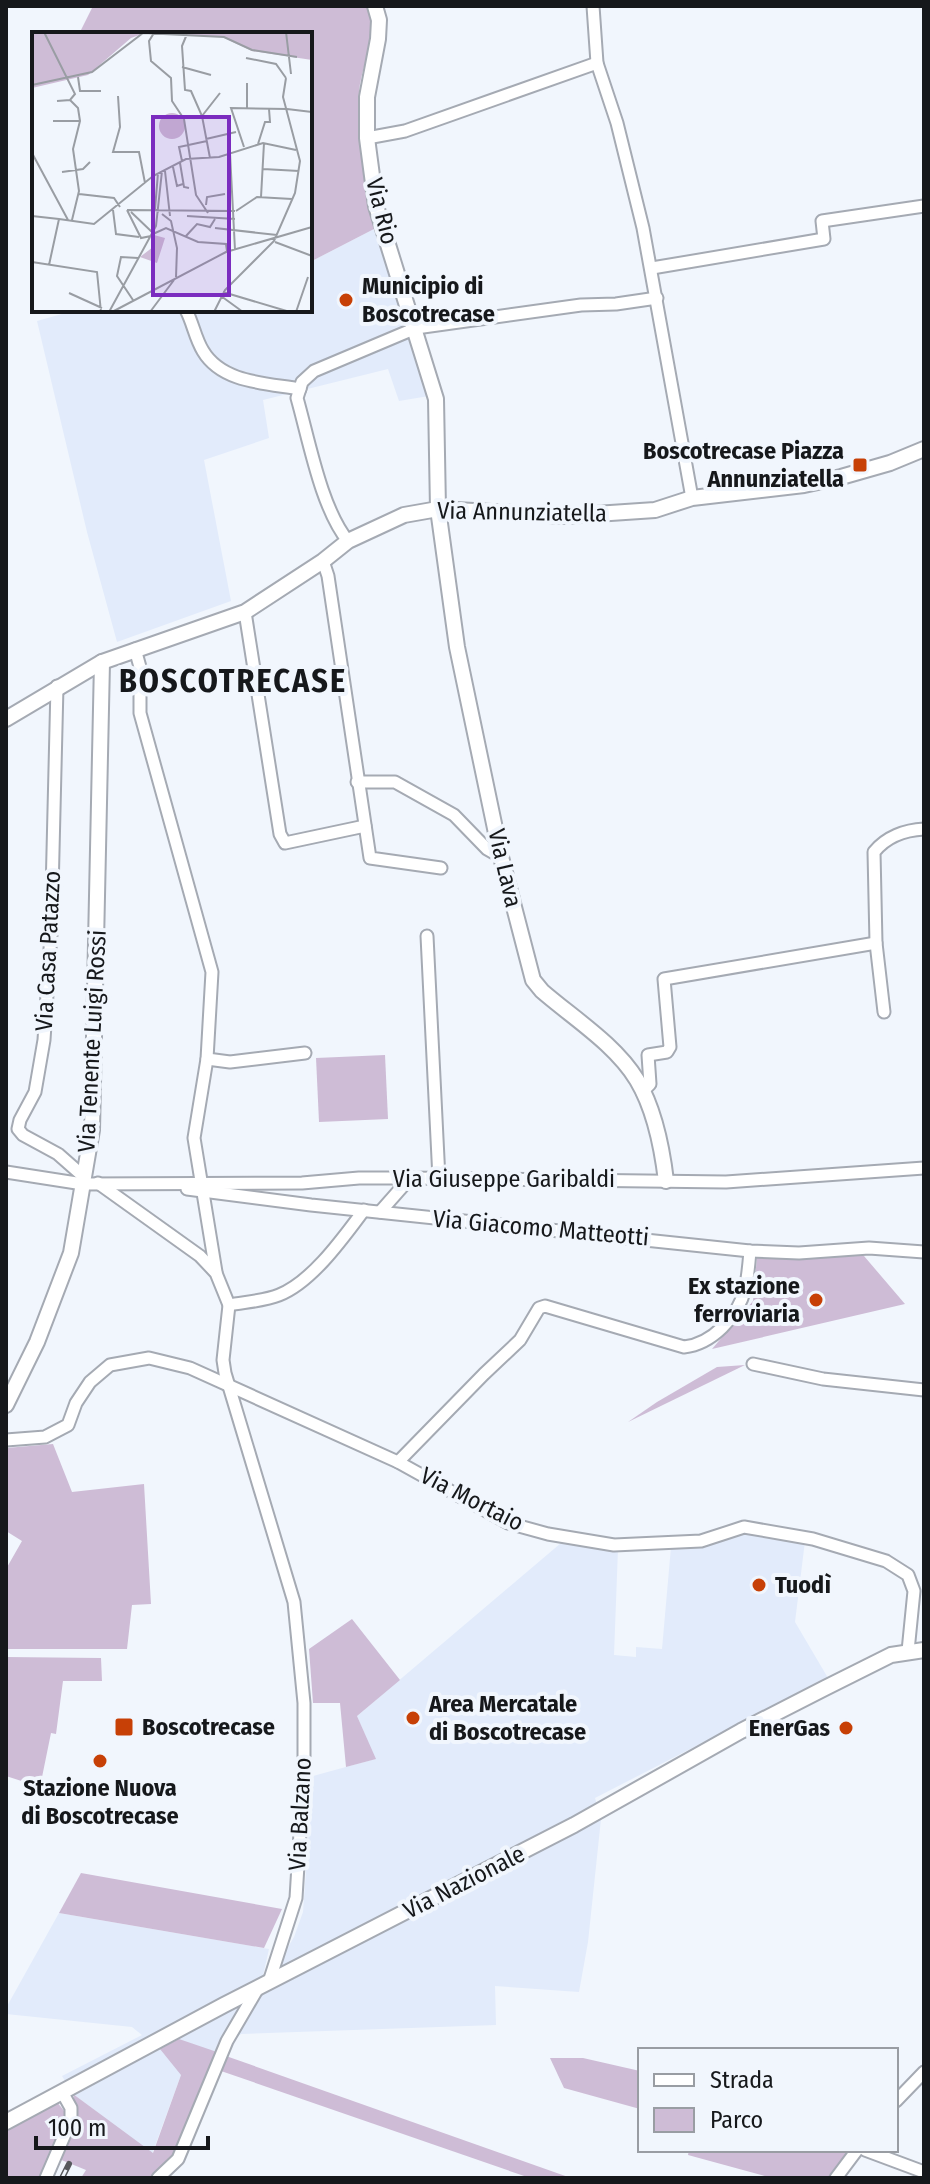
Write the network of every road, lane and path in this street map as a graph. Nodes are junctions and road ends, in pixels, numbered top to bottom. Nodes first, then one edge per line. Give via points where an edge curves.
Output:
1 (375, 6) edge
2 (593, 6) edge
3 (597, 63) junction
4 (367, 138) junction
5 (924, 206) edge
6 (652, 268) junction
7 (657, 298) junction
8 (187, 312) edge
9 (416, 328) junction
10 (300, 389) junction
11 (924, 449) edge
12 (692, 498) junction
13 (438, 509) junction
14 (348, 541) junction
15 (323, 561) junction
16 (245, 612) junction
17 (135, 649) junction
18 (102, 662) junction
19 (57, 686) junction
20 (6, 719) edge
21 (357, 782) junction
22 (365, 826) junction
23 (924, 829) edge
24 (501, 857) junction
25 (441, 868) dead end
26 (427, 936) dead end
27 (876, 943) junction
28 (884, 1012) dead end
29 (305, 1053) dead end
30 (207, 1059) junction
31 (642, 1092) junction
32 (924, 1168) edge
33 (6, 1172) edge
34 (410, 1178) junction
35 (439, 1179) junction
36 (88, 1181) junction
37 (666, 1181) junction
38 (201, 1187) junction
39 (364, 1210) junction
40 (380, 1212) junction
41 (750, 1251) junction
42 (924, 1252) edge
43 (216, 1273) junction
44 (229, 1305) junction
45 (753, 1364) dead end
46 (229, 1387) junction
47 (924, 1390) edge
48 (6, 1405) edge
49 (6, 1440) edge
50 (398, 1462) junction
51 (924, 1650) edge
52 (908, 1651) junction
53 (264, 1985) junction
54 (924, 2072) edge
55 (62, 2092) junction
56 (898, 2099) edge
57 (6, 2122) edge
58 (856, 2152) edge
59 (870, 2152) edge
60 (924, 2172) edge
61 (46, 2178) edge
62 (158, 2178) edge
63 (836, 2178) edge

1 - 4 street, Via Rio via 379,20 367,97
2 - 3 street
3 - 4 street via 405,131
3 - 6 street
4 - 9 street, Via Rio via 376,206
5 - 6 street via 822,221 824,239
6 - 7 street
7 - 9 street
7 - 12 street
8 - 10 street via 203,353 216,368 243,379
9 - 10 street via 314,371
9 - 13 street, Via Rio via 436,399
10 - 14 street via 297,398 329,507
11 - 12 street, Via Annunziatella via 804,485
12 - 13 street, Via Annunziatella via 655,510 610,515
13 - 14 street, Via Annunziatella via 404,515
13 - 24 street, Via Lava via 457,647
14 - 15 street, Via Annunziatella
15 - 16 street, Via Annunziatella
15 - 21 street
16 - 17 street, Via Annunziatella
16 - 22 street via 285,843
17 - 18 street, Via Annunziatella
17 - 30 street via 140,713 212,972
18 - 19 street, Via Annunziatella
18 - 36 street, Via Tenente Luigi Rossi
19 - 20 street, Via Annunziatella
19 - 36 street, Via Casa Patazzo via 44,1040 35,1092 18,1129
21 - 22 street
21 - 24 street via 395,782 454,815
22 - 25 street via 370,858
23 - 27 street via 910,830 874,852
24 - 31 street, Via Lava via 533,980 614,1053
26 - 35 street
27 - 28 street
27 - 31 street via 664,979 670,1047 648,1055 650,1084
29 - 30 street via 230,1062
30 - 38 street via 194,1138
31 - 37 street, Via Lava via 662,1144
32 - 37 street, Via Giuseppe Garibaldi via 726,1182
33 - 36 street
34 - 35 street, Via Giuseppe Garibaldi
34 - 38 street, Via Giuseppe Garibaldi
34 - 40 street
35 - 37 street, Via Giuseppe Garibaldi
36 - 38 street, Via Giacomo Matteotti
36 - 43 street via 200,1256
36 - 48 street, Via Tenente Luigi Rossi via 71,1253
38 - 39 street, Via Giacomo Matteotti
38 - 43 street
39 - 40 street, Via Giacomo Matteotti
39 - 44 street via 337,1247 292,1289
40 - 41 street, Via Giacomo Matteotti
41 - 42 street, Via Giacomo Matteotti
41 - 50 street via 739,1306 700,1345 684,1347 539,1308 520,1340
43 - 44 street
44 - 46 street, Via Balzano via 223,1360
45 - 47 street via 823,1379
46 - 49 street, Via Mortaio via 190,1368 149,1358 110,1365 90,1382 68,1425 45,1437
46 - 50 street, Via Mortaio
46 - 53 street, Via Balzano via 294,1602 304,1703 296,1898
50 - 52 street, Via Mortaio via 508,1523 548,1534 614,1545 701,1541 744,1527 813,1539 886,1561 908,1575 914,1591
51 - 52 street, Via Nazionale
52 - 53 street, Via Nazionale via 757,1723 574,1825
53 - 55 street, Via Nazionale
53 - 62 street, Via Balzano via 227,2041 178,2159
54 - 56 street
55 - 57 street, Via Nazionale
55 - 61 street via 71,2120
58 - 63 street
59 - 60 street

